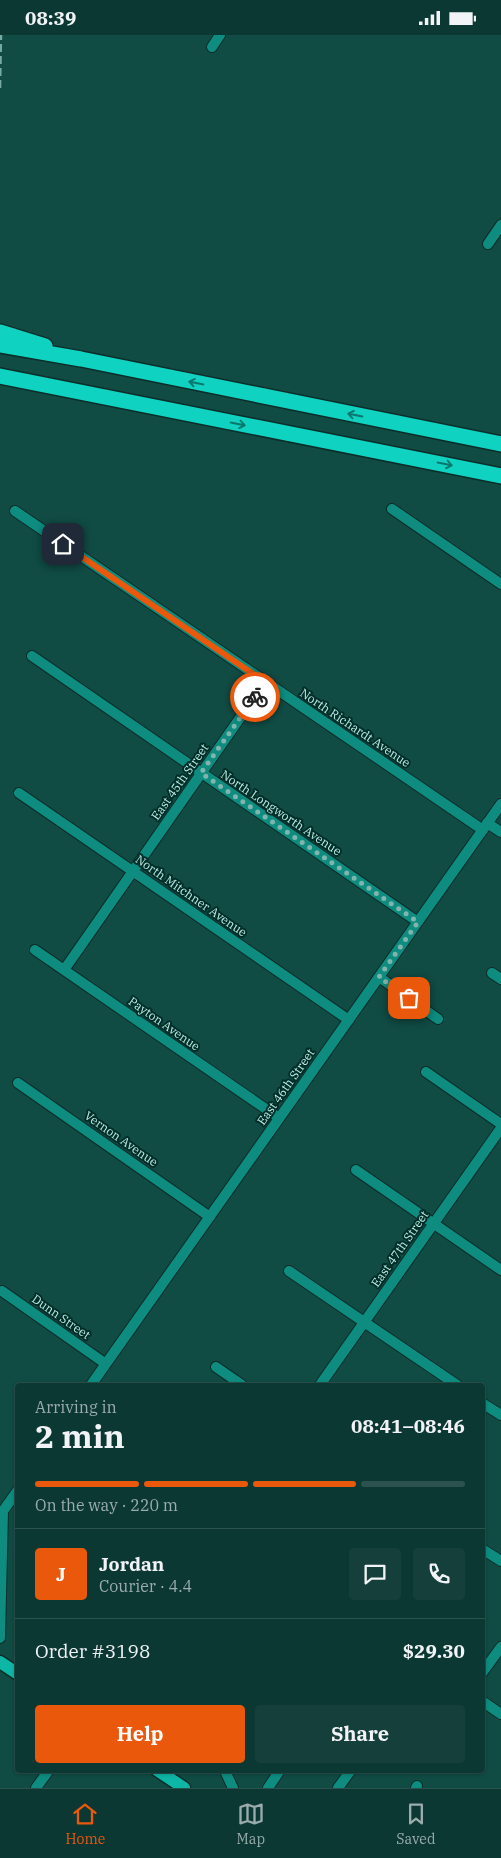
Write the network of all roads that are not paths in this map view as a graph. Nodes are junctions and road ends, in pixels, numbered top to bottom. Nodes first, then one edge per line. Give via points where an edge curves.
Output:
1 (220, 35) edge
2 (212, 47) dead end
3 (501, 225) edge
4 (488, 244) dead end
5 (0, 332) edge
6 (20, 343) junction
7 (0, 345) edge
8 (0, 376) edge
9 (19, 384) junction
10 (0, 386) edge
11 (501, 444) edge
12 (501, 476) edge
13 (392, 509) dead end
14 (15, 511) dead end
15 (501, 584) edge
16 (32, 656) dead end
17 (265, 682) junction
18 (201, 773) junction
19 (20, 793) dead end
20 (501, 804) edge
21 (485, 827) junction
22 (501, 832) edge
23 (133, 871) junction
24 (418, 922) junction
25 (35, 951) dead end
26 (64, 970) junction
27 (379, 977) junction
28 (438, 1019) dead end
29 (349, 1020) junction
30 (426, 1072) dead end
31 (18, 1083) dead end
32 (280, 1118) junction
33 (501, 1126) edge
34 (356, 1170) dead end
35 (210, 1217) junction
36 (433, 1224) junction
37 (501, 1270) edge
38 (289, 1271) dead end
39 (2, 1291) dead end
40 (365, 1322) junction
41 (106, 1364) junction
42 (216, 1367) dead end
43 (92, 1383) edge
44 (239, 1383) edge
45 (321, 1383) edge
46 (454, 1383) edge
47 (485, 1405) edge
48 (501, 1415) edge
49 (15, 1494) edge
50 (485, 1551) edge
51 (501, 1561) edge
52 (0, 1638) edge
53 (501, 1647) edge
54 (0, 1662) edge
55 (485, 1669) edge
56 (15, 1672) edge
57 (485, 1703) edge
58 (501, 1714) edge
59 (47, 1773) edge
60 (162, 1773) edge
61 (227, 1773) edge
62 (278, 1773) edge
63 (349, 1773) edge
64 (36, 1788) edge
65 (184, 1788) edge
66 (233, 1788) edge
67 (268, 1788) edge
68 (338, 1788) edge

1 - 2 street
3 - 4 street
5 - 6 highway
6 - 7 highway
11 -> 6 highway via 81,359
8 - 9 highway
9 - 10 highway
9 -> 12 highway via 139,404
13 - 15 street
14 - 17 street, North Richardt Avenue
16 - 18 street, North Longworth Avenue
17 - 18 street, East 45th Street
17 - 21 street, North Richardt Avenue
18 - 23 street, East 45th Street
18 - 24 street, North Longworth Avenue
19 - 23 street, North Mitchner Avenue
20 - 21 street, East 46th Street
21 - 22 street, North Richardt Avenue
21 - 24 street, East 46th Street
23 - 26 street, East 45th Street
23 - 29 street, North Mitchner Avenue
24 - 27 street, East 46th Street
25 - 26 street, Payton Avenue
26 - 32 street, Payton Avenue
27 - 28 street
27 - 29 street, East 46th Street
29 - 32 street, East 46th Street
30 - 33 street
31 - 35 street, Vernon Avenue
32 - 35 street, East 46th Street
33 - 36 street, East 47th Street
34 - 36 street
35 - 41 street, East 46th Street
36 - 37 street
36 - 40 street, East 47th Street
38 - 40 street
39 - 41 street, Dunn Street
40 - 45 street, East 47th Street
40 - 46 street
41 - 43 street, East 46th Street
42 - 44 street
47 - 48 street
49 - 52 street via 3,1511
50 - 51 street
53 - 55 street
54 - 56 main road
57 - 58 street
59 - 64 street
60 - 65 main road
61 - 66 street
62 - 67 street
63 - 68 street

